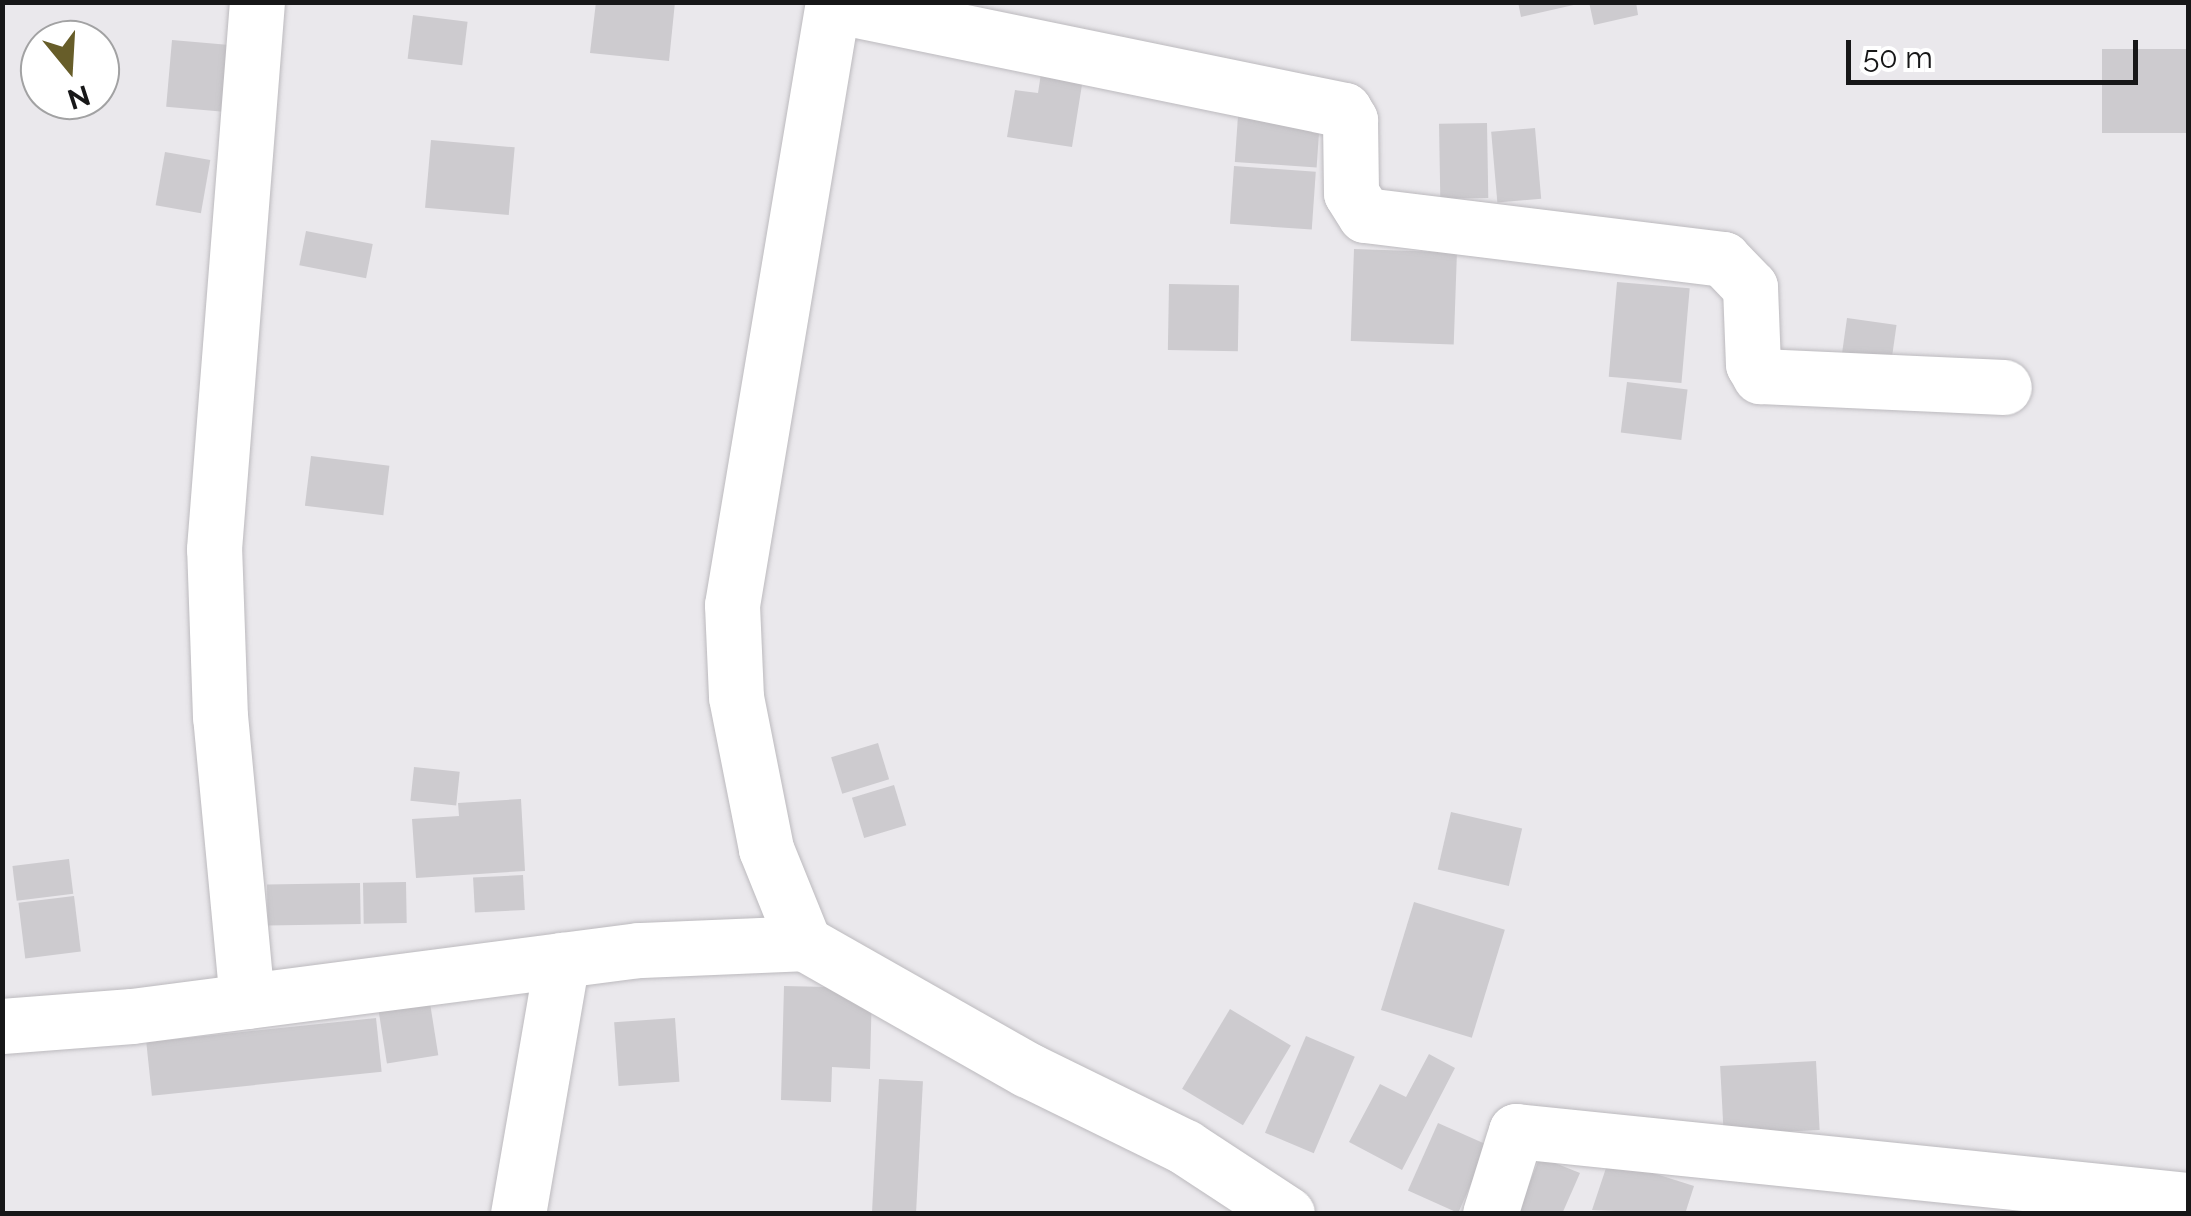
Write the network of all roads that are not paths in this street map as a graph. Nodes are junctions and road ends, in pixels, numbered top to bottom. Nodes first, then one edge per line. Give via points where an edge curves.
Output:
1 (257, 2) edge
2 (833, 4) edge
3 (2004, 387) dead end
4 (804, 943) junction
5 (562, 960) junction
6 (247, 1001) junction
7 (2, 1026) edge
8 (2188, 1200) edge
9 (518, 1214) edge
10 (1287, 1214) edge
11 (1490, 1214) edge

1 - 6 street via 214,549 220,717
2 - 3 street via 1344,110 1350,120 1351,193 1365,215 1723,259 1750,286 1753,364 1760,376
2 - 4 street via 732,605 747,768 766,849
4 - 5 street
4 - 10 street via 1028,1070 1185,1147
5 - 6 street
5 - 9 street
6 - 7 street
8 - 11 street via 1516,1131

